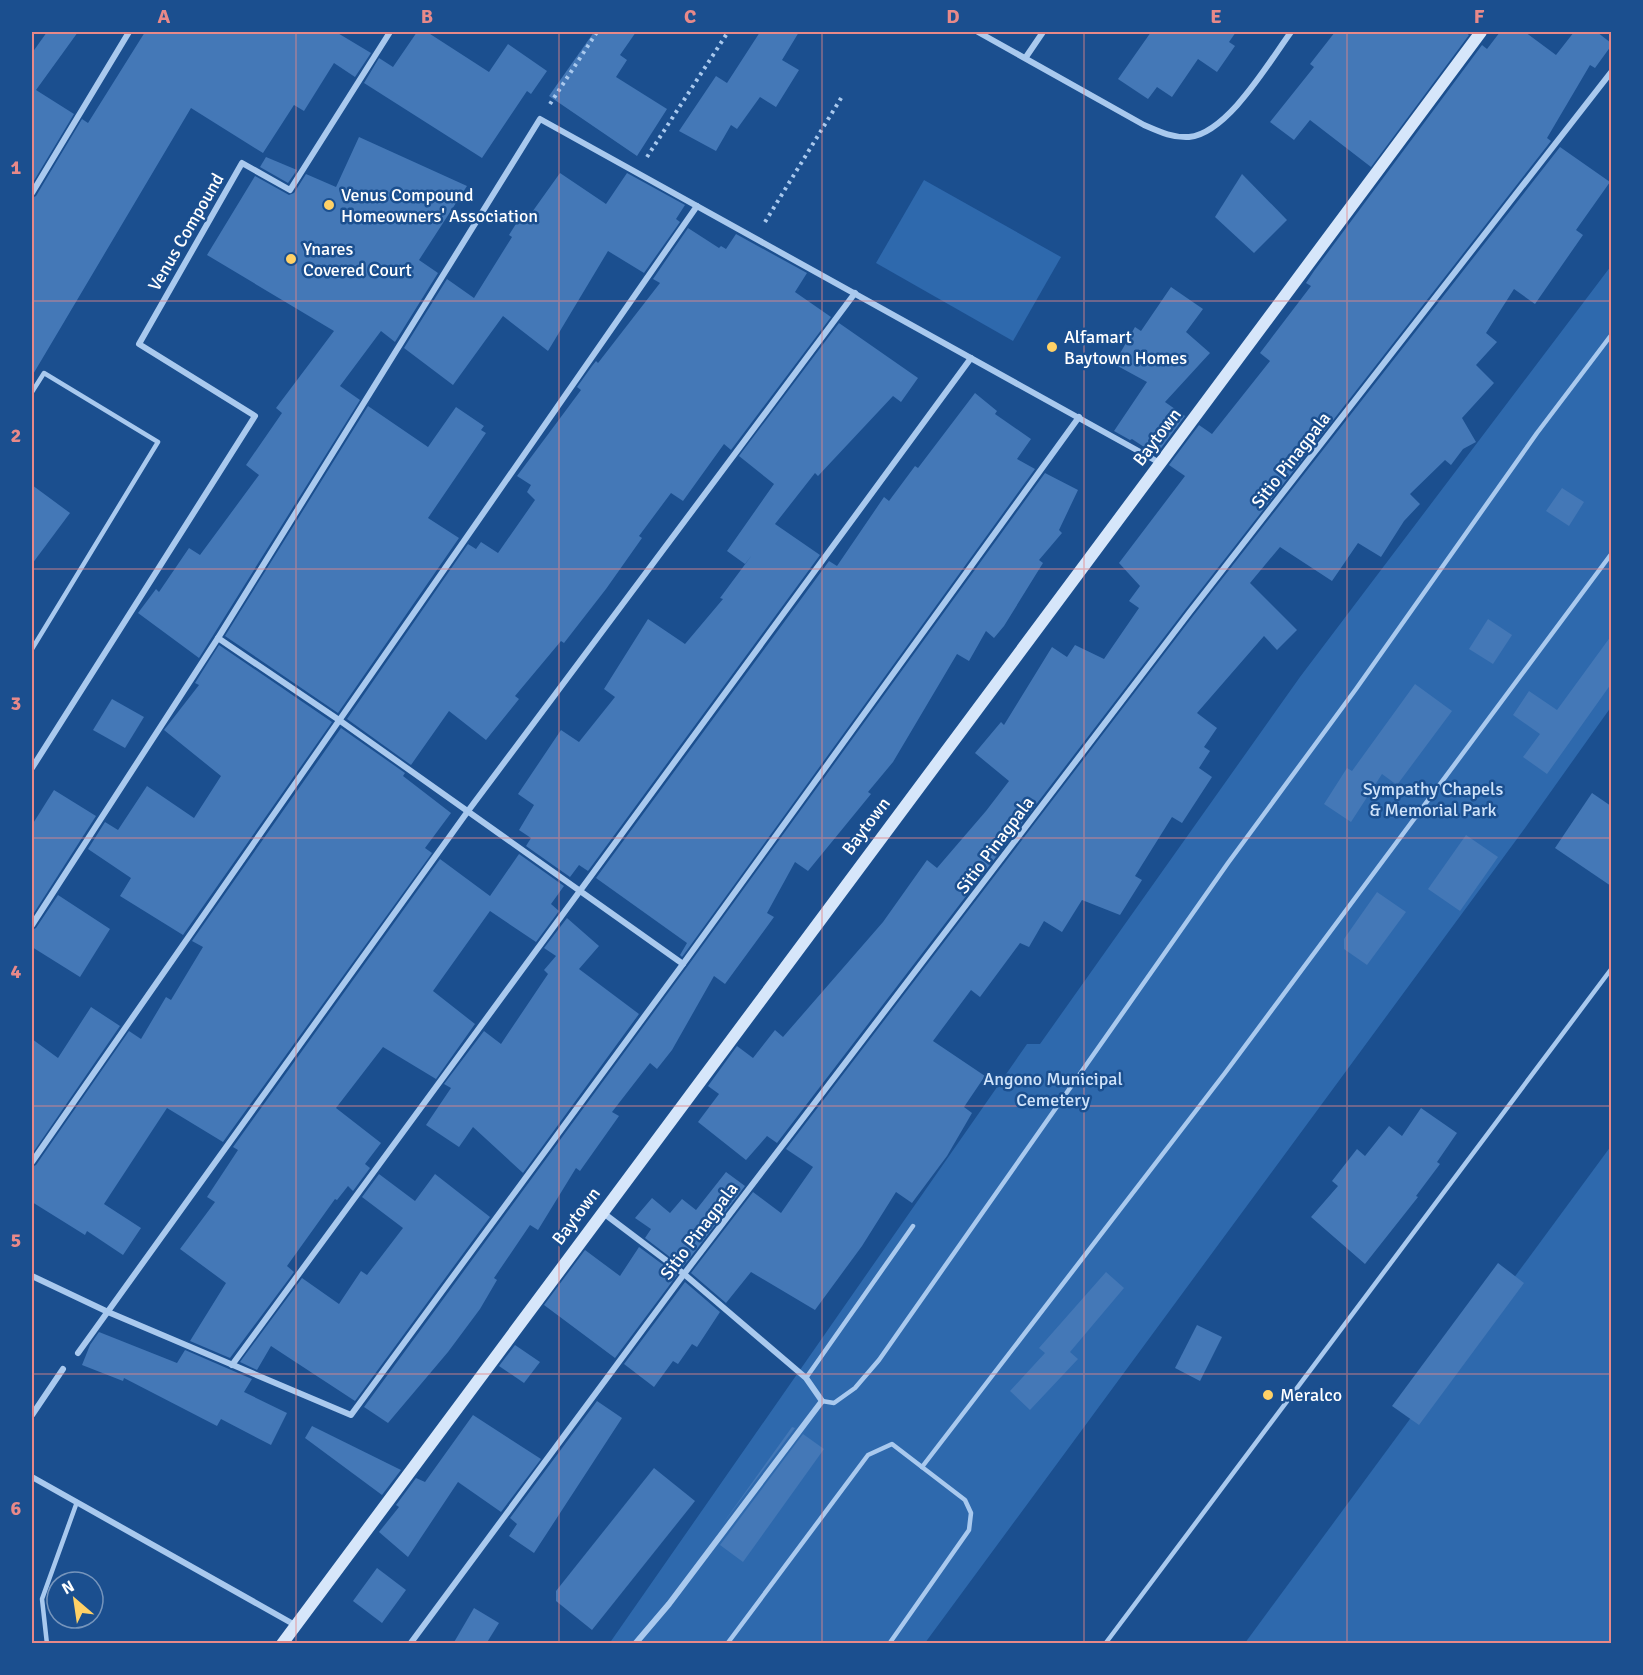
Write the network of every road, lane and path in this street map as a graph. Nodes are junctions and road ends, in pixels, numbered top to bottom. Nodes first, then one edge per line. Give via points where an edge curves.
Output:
1 (129, 32) edge
2 (390, 32) edge
3 (597, 32) edge
4 (728, 32) edge
5 (978, 32) edge
6 (1043, 32) edge
7 (1291, 32) edge
8 (1481, 32) edge
9 (1026, 57) junction
10 (1611, 71) edge
11 (843, 95) dead end
12 (540, 119) junction
13 (637, 173) junction
14 (32, 193) edge
15 (697, 206) junction
16 (755, 238) junction
17 (855, 293) junction
18 (1611, 334) edge
19 (971, 358) junction
20 (32, 392) edge
21 (1079, 417) junction
22 (1160, 463) junction
23 (1611, 553) edge
24 (218, 638) junction
25 (32, 650) edge
26 (339, 720) junction
27 (32, 768) edge
28 (468, 811) junction
29 (580, 890) junction
30 (32, 925) edge
31 (683, 964) junction
32 (1611, 968) edge
33 (32, 1162) edge
34 (601, 1212) junction
35 (913, 1226) dead end
36 (684, 1274) junction
37 (32, 1276) edge
38 (108, 1312) junction
39 (78, 1353) dead end
40 (232, 1365) junction
41 (63, 1369) dead end
42 (806, 1378) junction
43 (822, 1401) junction
44 (32, 1415) edge
45 (922, 1467) junction
46 (32, 1477) edge
47 (76, 1502) junction
48 (295, 1625) junction
49 (46, 1644) edge
50 (282, 1644) edge
51 (410, 1644) edge
52 (635, 1644) edge
53 (727, 1644) edge
54 (889, 1644) edge
55 (1105, 1644) edge

1 - 14 street
2 - 27 street, Venus Compound via 290,190 242,163 139,344 255,416
3 - 12 path
4 - 13 path
5 - 9 street
6 - 9 street
7 - 9 street via 1231,112 1209,131 1189,137 1166,135 1144,125
8 - 22 main road, Baytown
10 - 36 street, Sitio Pinagpala
11 - 16 path
12 - 13 street
12 - 24 street
13 - 15 street
15 - 16 street
15 - 26 street
16 - 17 street
17 - 19 street
17 - 28 street
18 - 43 lane via 1228,863 879,1360 855,1388 834,1403
19 - 21 street
19 - 29 street
20 - 25 lane via 44,373 158,442
21 - 22 street
21 - 31 street
22 - 34 main road, Baytown
23 - 45 lane via 1225,1073
24 - 26 street
24 - 30 street
26 - 28 street
26 - 33 street
28 - 29 street
28 - 38 street
29 - 31 street
29 - 40 street
31 - 40 street via 351,1414
32 - 55 lane
34 - 36 street
34 - 48 main road, Baytown
35 - 42 lane
36 - 42 street
36 - 51 street, Sitio Pinagpala
37 - 38 street
38 - 39 street
38 - 40 street
41 - 44 street
42 - 43 street
43 - 52 street
45 - 53 lane via 892,1444 868,1455
45 - 54 lane via 965,1500 970,1513 969,1530
46 - 47 street
47 - 48 street
47 - 49 lane via 42,1599
48 - 50 main road, Baytown

